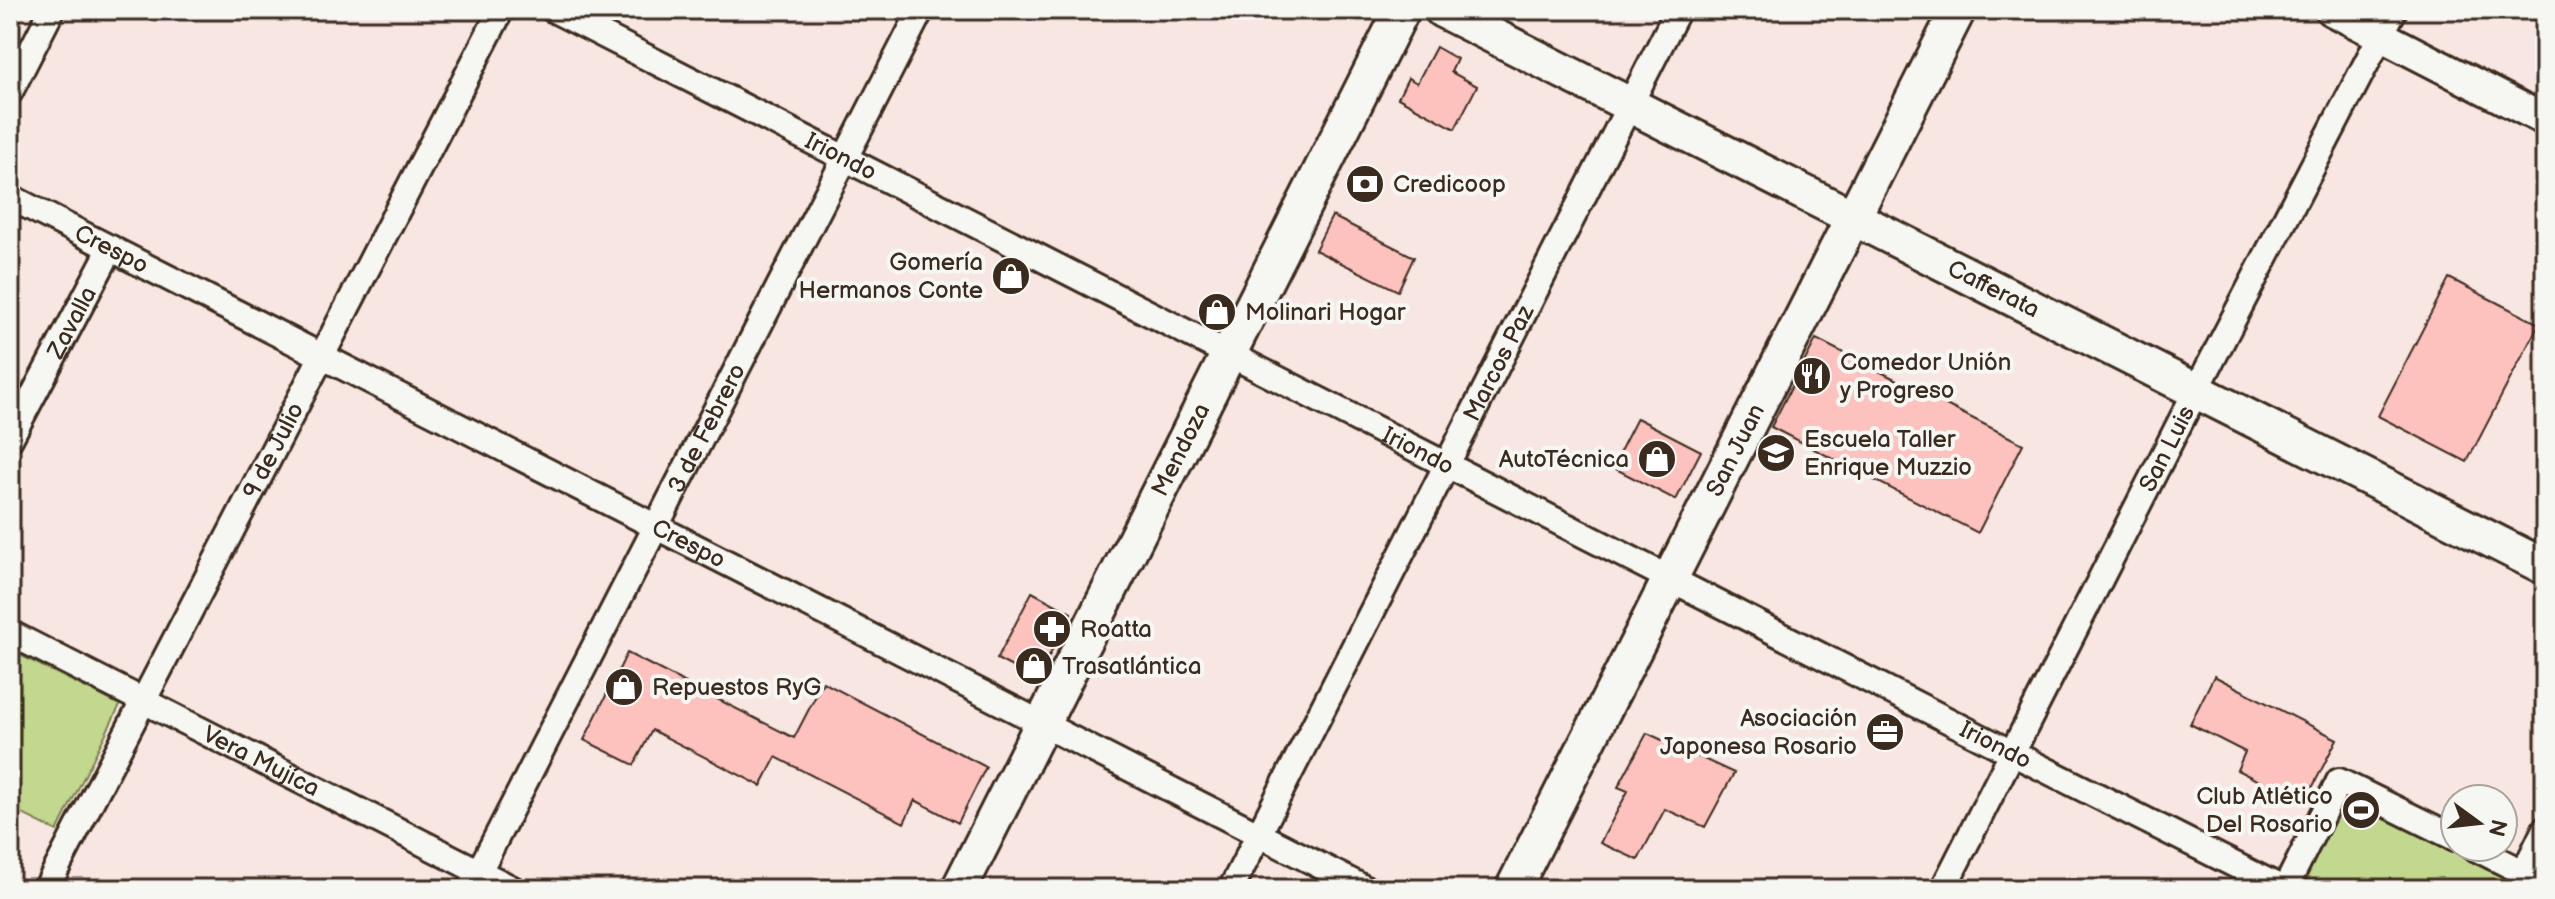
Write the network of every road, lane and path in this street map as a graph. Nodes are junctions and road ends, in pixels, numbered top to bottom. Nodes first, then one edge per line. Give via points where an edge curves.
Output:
1 (52, 10) edge
2 (501, 10) edge
3 (554, 10) edge
4 (921, 10) edge
5 (1402, 10) edge
6 (1442, 10) edge
7 (1678, 10) edge
8 (1958, 10) edge
9 (2331, 10) edge
10 (2388, 23) edge
11 (10, 92) edge
12 (1630, 105) junction
13 (2545, 120) edge
14 (845, 158) junction
15 (10, 197) edge
16 (1853, 218) junction
17 (111, 248) junction
18 (1229, 354) junction
19 (322, 356) junction
20 (2196, 391) junction
21 (10, 439) edge
22 (1447, 465) junction
23 (657, 527) junction
24 (2545, 567) edge
25 (1671, 578) junction
26 (10, 633) edge
27 (145, 701) junction
28 (1042, 724) junction
29 (2012, 753) junction
30 (2545, 829) edge
31 (2439, 830) edge
32 (1259, 835) junction
33 (2506, 863) edge
34 (2534, 877) edge
35 (474, 880) edge
36 (46, 889) edge
37 (513, 889) edge
38 (959, 889) edge
39 (1231, 889) edge
40 (1366, 889) edge
41 (1513, 889) edge
42 (1943, 889) edge
43 (2284, 889) edge

1 - 11 street
2 - 19 street, 9 de Julio
3 - 14 street, Iriondo
4 - 14 street, 3 de Febrero
5 - 18 main road, Mendoza
6 - 12 main road, Cafferata
7 - 12 street, Marcos Paz
8 - 16 main road, San Juan
9 - 10 street
10 - 13 street
10 - 20 street, San Luis
12 - 16 main road, Cafferata
12 - 22 street, Marcos Paz
14 - 18 street, Iriondo
14 - 23 street, 3 de Febrero
15 - 17 street, Crespo
16 - 20 main road, Cafferata
16 - 25 main road, San Juan
17 - 19 street, Crespo
17 - 21 street, Zavalla
18 - 22 street, Iriondo
18 - 28 main road, Mendoza
19 - 23 street, Crespo
19 - 27 street, 9 de Julio
20 - 24 main road, Cafferata
20 - 29 street, San Luis
22 - 25 street, Iriondo
22 - 32 street, Marcos Paz
23 - 28 street, Crespo
23 - 35 street, 3 de Febrero
25 - 29 street, Iriondo
25 - 41 main road, San Juan
26 - 27 street, Vera Mujíca
27 - 35 street, Vera Mujíca
27 - 36 street, 9 de Julio
28 - 32 street, Crespo
28 - 38 main road, Mendoza
29 - 42 street, San Luis
29 - 43 street, Iriondo
30 - 34 street
31 - 43 street via 2339,781
32 - 39 street, Marcos Paz
32 - 40 street, Crespo
33 - 34 street
35 - 37 street, Vera Mujíca

